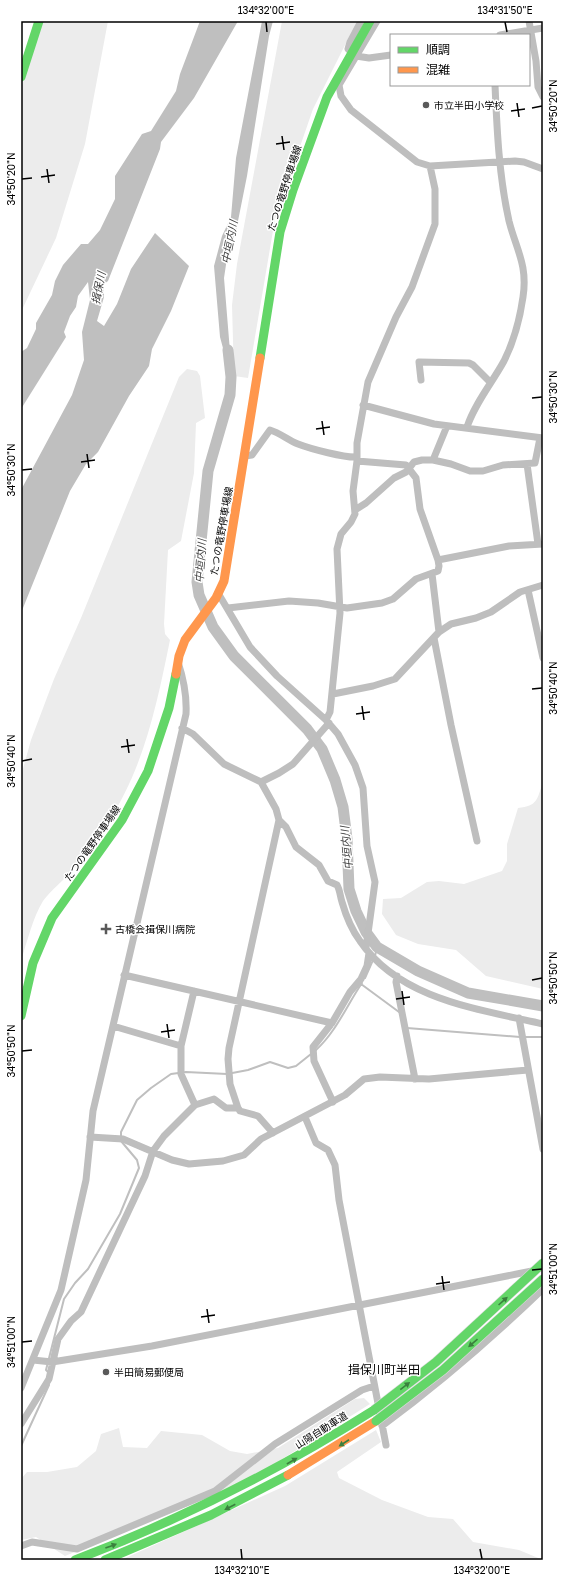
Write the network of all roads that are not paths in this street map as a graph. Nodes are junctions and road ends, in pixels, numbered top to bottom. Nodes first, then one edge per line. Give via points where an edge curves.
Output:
1 (39, 21) edge
2 (361, 21) edge
3 (370, 21) edge
4 (377, 21) edge
5 (529, 21) edge
6 (543, 28) edge
7 (531, 31) junction
8 (508, 34) edge
9 (353, 54) junction
10 (390, 55) edge
11 (21, 77) edge
12 (495, 86) edge
13 (543, 97) edge
14 (499, 162) junction
15 (430, 166) junction
16 (543, 169) edge
17 (421, 380) dead end
18 (490, 382) junction
19 (363, 405) junction
20 (447, 426) junction
21 (468, 428) junction
22 (542, 438) edge
23 (245, 456) junction
24 (357, 459) junction
25 (432, 460) junction
26 (527, 464) junction
27 (408, 469) junction
28 (355, 510) junction
29 (540, 544) edge
30 (438, 560) junction
31 (432, 574) junction
32 (543, 585) edge
33 (528, 590) junction
34 (217, 596) junction
35 (228, 608) junction
36 (340, 608) junction
37 (437, 635) junction
38 (543, 658) edge
39 (178, 662) junction
40 (333, 694) junction
41 (328, 723) junction
42 (182, 728) junction
43 (261, 782) junction
44 (279, 820) junction
45 (477, 841) dead end
46 (367, 949) junction
47 (124, 975) junction
48 (397, 976) junction
49 (194, 991) junction
50 (239, 1000) junction
51 (21, 1016) edge
52 (519, 1018) junction
53 (332, 1023) junction
54 (543, 1024) edge
55 (113, 1026) junction
56 (181, 1046) junction
57 (528, 1070) junction
58 (415, 1079) junction
59 (333, 1102) junction
60 (194, 1105) junction
61 (238, 1108) junction
62 (305, 1117) junction
63 (273, 1133) junction
64 (90, 1137) junction
65 (543, 1149) edge
66 (153, 1151) junction
67 (543, 1263) edge
68 (543, 1269) edge
69 (543, 1279) edge
70 (543, 1289) edge
71 (359, 1305) junction
72 (33, 1360) junction
73 (52, 1362) junction
74 (21, 1388) edge
75 (374, 1388) junction
76 (411, 1405) junction
77 (379, 1423) junction
78 (21, 1424) edge
79 (386, 1445) dead end
80 (21, 1546) edge
81 (75, 1560) edge
82 (105, 1560) edge

1 - 11 main road
2 - 9 street via 348,50
3 - 9 main road, たつの竜野停車場線
4 - 9 street
5 - 7 street
6 - 7 street
7 - 8 street
7 - 13 street via 538,87
9 - 10 street via 369,58
9 - 15 street via 339,85 344,102 410,157
9 - 23 main road, たつの竜野停車場線 via 327,97 280,232
12 - 14 street
14 - 15 street
14 - 16 street via 524,162
14 - 18 street via 509,220 523,263 525,285 512,340 504,360
15 - 19 street via 436,224 412,287 371,371
17 - 18 street via 419,362 435,361 469,363
18 - 21 street
19 - 20 street
19 - 24 street via 356,443
20 - 21 street
20 - 25 street
21 - 22 street
22 - 26 street via 535,463
23 - 24 street via 252,455 270,430 297,444
23 - 34 main road, たつの竜野停車場線 via 229,557 224,581
24 - 27 street via 406,465
24 - 28 street via 353,492
25 - 26 street via 470,471
25 - 27 street via 414,462
26 - 29 street
27 - 28 street
27 - 30 street via 416,478 420,509
28 - 36 street via 337,549
29 - 30 street via 509,546
30 - 31 street via 438,571
31 - 36 street via 416,579 393,599 382,603
31 - 37 street
32 - 33 street
33 - 37 street via 510,597 484,615 451,624
33 - 38 street
34 - 35 street
34 - 39 main road, たつの竜野停車場線 via 185,640
35 - 36 street via 289,601
35 - 41 street via 244,638 260,659
36 - 40 street
37 - 40 street via 395,679
37 - 45 street via 451,725
39 - 42 street via 187,697
39 - 51 main road, たつの竜野停車場線 via 169,708 148,771 122,820 52,918 33,963
40 - 41 street
41 - 43 street via 293,764
41 - 46 street via 355,765 363,788 367,846 375,882
42 - 43 street via 193,734 224,764
42 - 47 street
43 - 44 street
44 - 46 street via 286,827 296,847 311,857 319,865 325,878 339,889 352,928
44 - 50 street
46 - 48 street
46 - 53 street via 367,966 361,979 350,992
47 - 49 street
47 - 55 street
48 - 52 street via 448,1002
48 - 58 street via 396,982
49 - 50 street
49 - 56 street
50 - 53 street
50 - 61 street via 229,1048 229,1073
52 - 54 street
52 - 57 street
53 - 59 street via 313,1047 313,1053
55 - 56 street
55 - 64 street via 93,1111
56 - 60 street via 181,1072
57 - 58 street via 458,1078
57 - 65 street
58 - 59 street via 364,1079 354,1089
59 - 62 street
60 - 61 street via 214,1099 226,1108
60 - 66 street
61 - 63 street via 240,1111 258,1116
62 - 63 street
62 - 71 street via 316,1143 328,1150 335,1165
63 - 66 street via 244,1155 223,1161 189,1164 172,1160
64 - 66 street via 121,1139
64 - 72 street via 86,1180 61,1290
66 - 73 street via 145,1176 81,1312 58,1339
81 -> 67 main road, 山陽自動車道, bridge via 171,1522 218,1500 304,1454 374,1410 436,1362
68 - 71 street
69 -> 77 main road, bridge via 443,1370
70 - 76 street via 470,1358
71 - 73 street via 152,1346
71 - 75 street
72 - 73 street
72 - 74 street
73 - 78 street via 49,1379
75 - 76 street
75 - 77 street
75 - 80 street via 362,1390 275,1444 215,1491 77,1549 32,1542
76 - 77 street
77 - 79 street
77 -> 82 main road via 276,1483 176,1532

